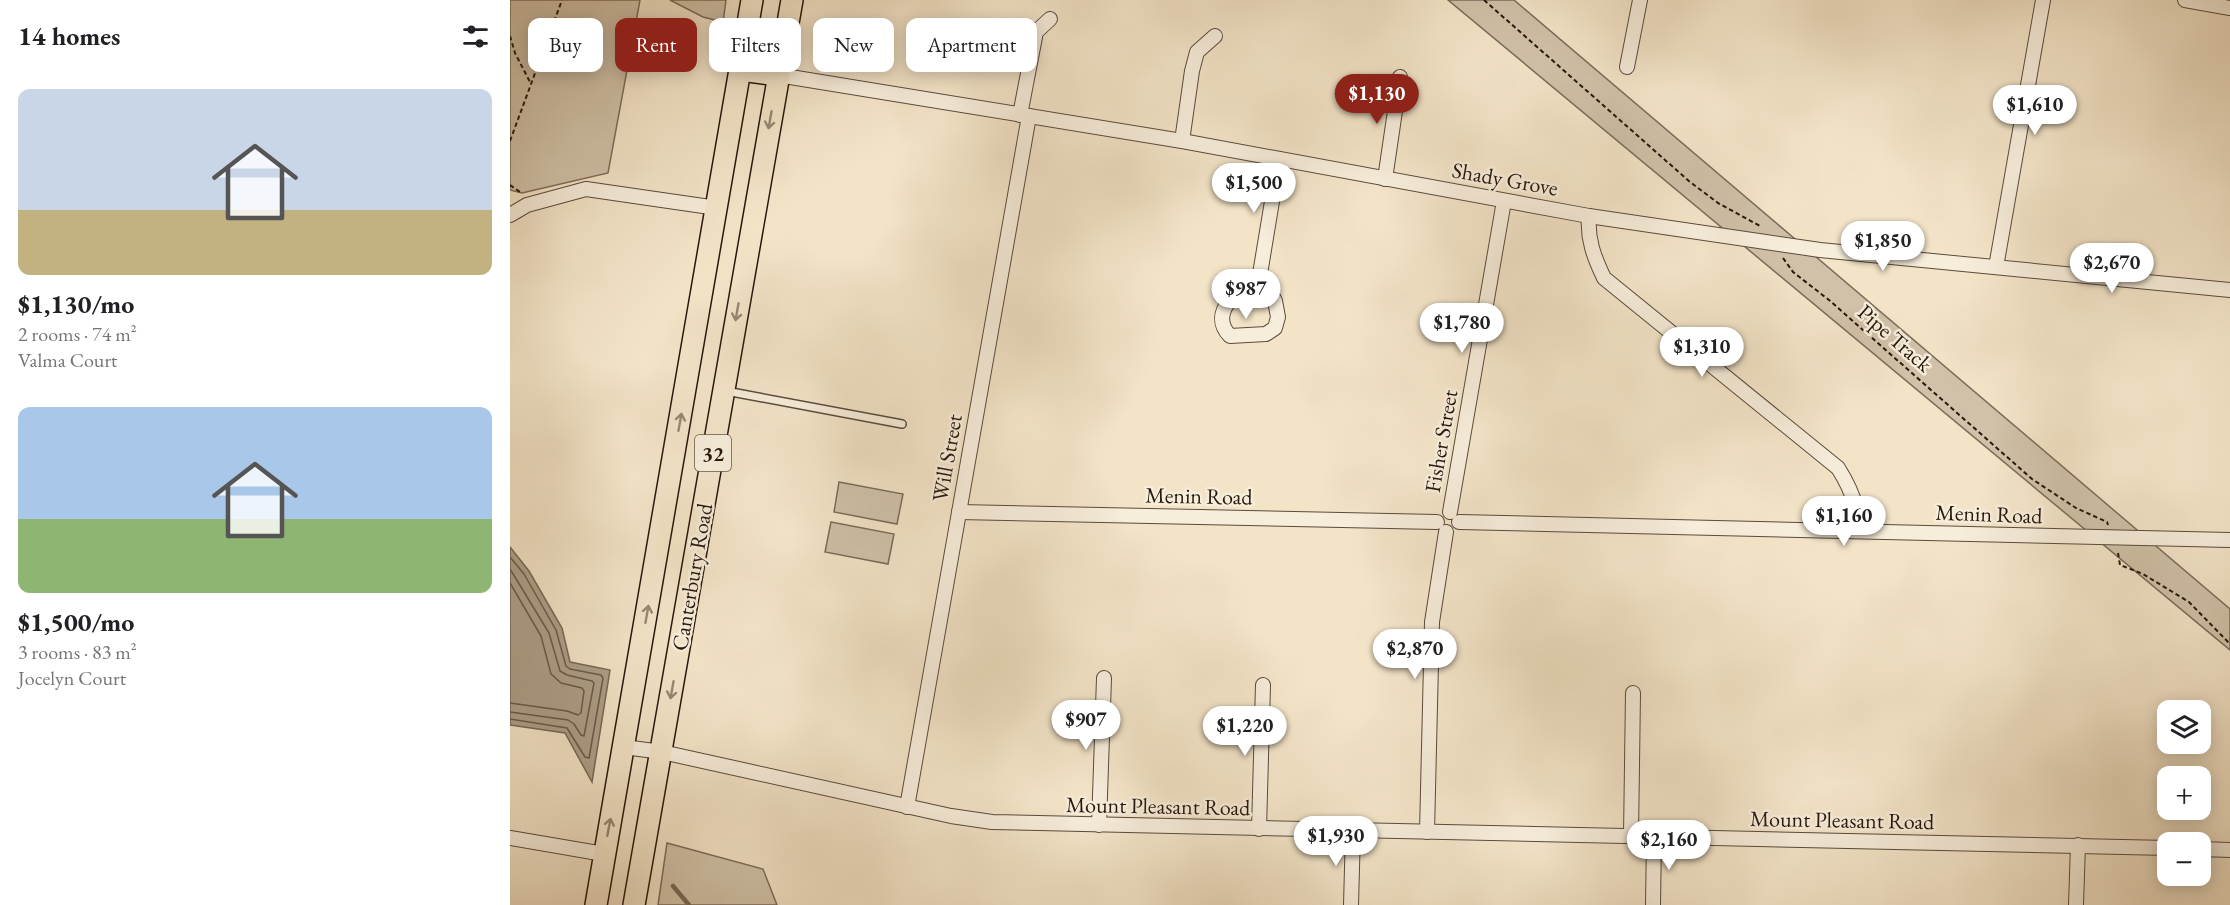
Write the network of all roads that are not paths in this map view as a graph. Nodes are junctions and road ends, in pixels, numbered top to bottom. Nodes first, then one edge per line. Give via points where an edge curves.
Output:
1 (752, 0) edge
2 (792, 0) edge
3 (1640, 0) edge
4 (2043, 0) edge
5 (2185, 0) edge
6 (2230, 8) edge
7 (749, 18) edge
8 (1050, 19) dead end
9 (1215, 36) dead end
10 (1627, 67) dead end
11 (741, 72) edge
12 (756, 72) edge
13 (778, 75) junction
14 (1400, 77) dead end
15 (1025, 116) junction
16 (1182, 141) junction
17 (1279, 159) junction
18 (1385, 179) junction
19 (1504, 201) junction
20 (717, 208) junction
21 (510, 215) edge
22 (1589, 216) junction
23 (1996, 267) junction
24 (1260, 274) junction
25 (2230, 290) edge
26 (724, 391) junction
27 (902, 424) dead end
28 (959, 512) junction
29 (1455, 517) junction
30 (1442, 527) junction
31 (1863, 531) junction
32 (2230, 540) edge
33 (1104, 678) dead end
34 (1263, 685) dead end
35 (1633, 693) dead end
36 (624, 747) junction
37 (662, 752) junction
38 (907, 807) junction
39 (1099, 825) junction
40 (1259, 829) junction
41 (1353, 831) junction
42 (1427, 832) junction
43 (1631, 836) junction
44 (1654, 837) junction
45 (510, 838) edge
46 (2078, 845) junction
47 (2157, 848) edge
48 (2211, 849) edge
49 (2230, 850) edge
50 (604, 854) junction
51 (596, 905) edge
52 (634, 905) edge
53 (1351, 905) edge
54 (1653, 905) edge
55 (2076, 905) edge

1 - 7 main road, Canterbury Road / 32
2 - 13 main road, Canterbury Road / 32
3 - 10 street
4 - 23 street
5 - 6 street
8 - 15 street, Will Street via 1036,32
9 - 16 street via 1197,52
11 - 20 main road, Canterbury Road / 32
12 - 13 main road
13 - 15 street, Shady Grove
13 -> 26 main road, Canterbury Road / 32
14 - 18 street
15 - 16 street, Shady Grove
15 - 28 street, Will Street
16 - 17 street, Shady Grove
17 - 18 street, Shady Grove
17 - 24 street
18 - 19 street, Shady Grove
19 - 22 street, Shady Grove
19 - 29 street, Fisher Street
20 - 21 street via 586,189 527,205
36 -> 20 main road, Canterbury Road / 32
22 - 23 street, Shady Grove via 1820,250
22 - 31 street via 1587,232 1604,278 1838,468 1849,484
23 - 25 street, Shady Grove
24 - 24 street via 1275,301 1275,328 1266,334 1230,336 1222,328 1222,317 1235,293
26 - 27 lane
26 -> 37 main road, Canterbury Road / 32
28 - 30 street, Menin Road
28 - 38 street, Will Street
29 - 30 street, Fisher Street via 1441,514
29 - 31 street, Menin Road
30 - 42 street via 1432,622
31 - 32 street, Menin Road
33 - 39 street
34 - 40 street
35 - 43 street
36 - 37 street, Mount Pleasant Road
50 -> 36 main road, Canterbury Road / 32
37 - 38 street, Mount Pleasant Road
37 - 52 main road, Canterbury Road / 32
38 - 39 street, Mount Pleasant Road via 992,822
39 - 40 street, Mount Pleasant Road
40 - 41 street, Mount Pleasant Road
41 - 42 street, Mount Pleasant Road
41 - 53 street
42 - 43 street, Mount Pleasant Road
43 - 44 street, Mount Pleasant Road
44 - 46 street, Mount Pleasant Road
44 - 54 street
45 - 50 street
46 - 47 street, Mount Pleasant Road
46 - 55 street
48 - 49 street
50 - 51 main road, Canterbury Road / 32

